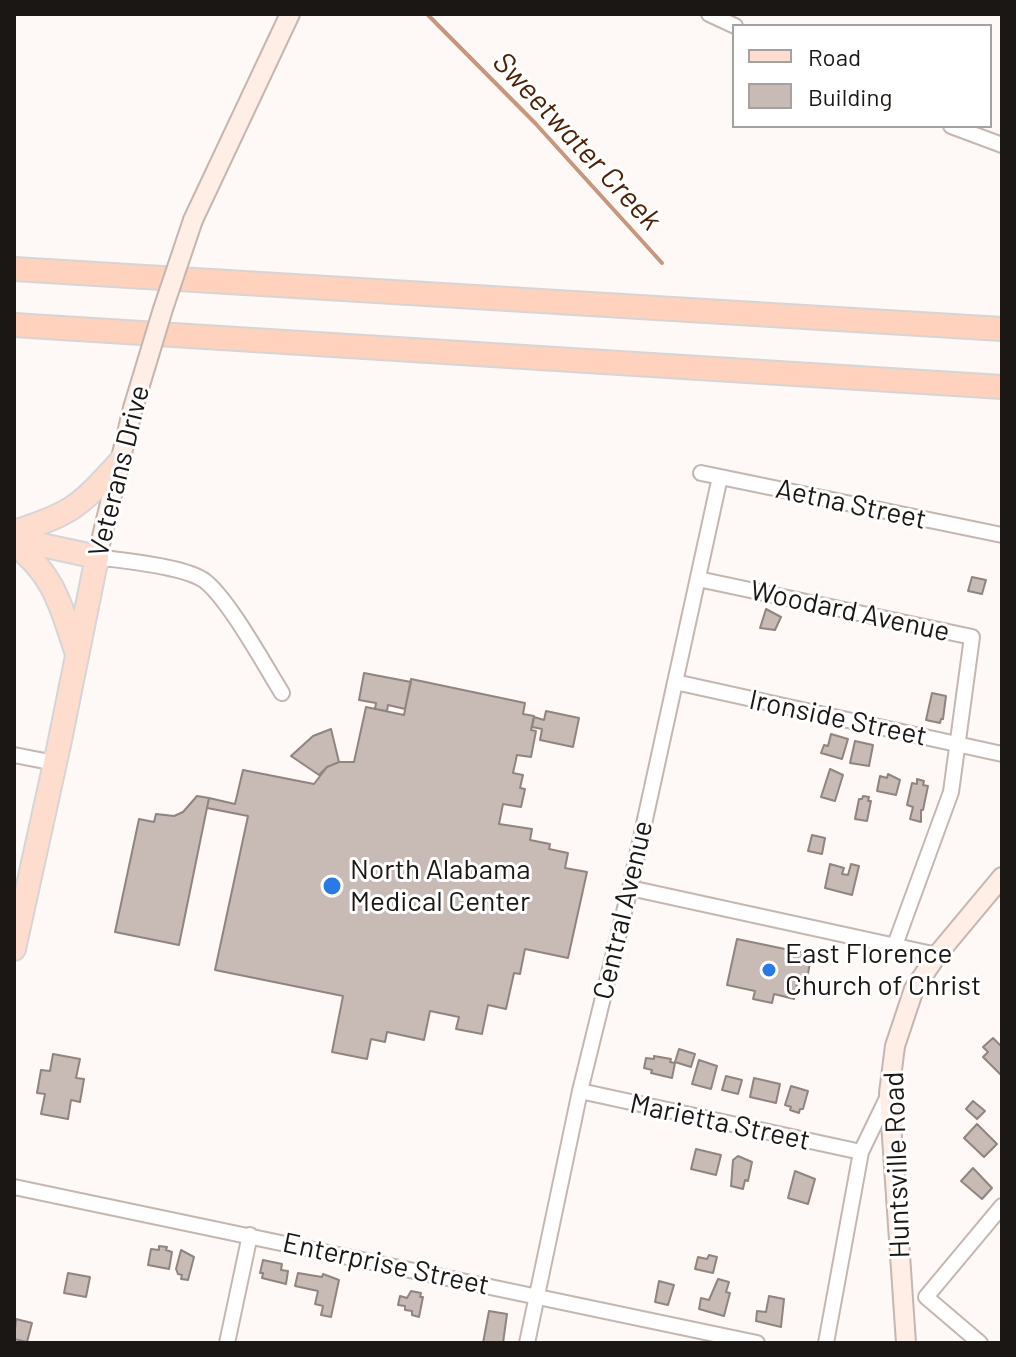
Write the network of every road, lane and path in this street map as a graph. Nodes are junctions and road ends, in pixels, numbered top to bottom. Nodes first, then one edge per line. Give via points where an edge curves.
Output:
1 (290, 14) edge
2 (709, 14) edge
3 (732, 25) edge
4 (956, 128) edge
5 (1002, 145) edge
6 (14, 269) edge
7 (14, 325) edge
8 (1002, 329) edge
9 (1002, 387) edge
10 (119, 463) junction
11 (701, 473) dead end
12 (720, 477) junction
13 (14, 532) edge
14 (1002, 535) edge
15 (14, 542) edge
16 (97, 557) junction
17 (698, 579) junction
18 (77, 653) junction
19 (675, 682) junction
20 (282, 693) dead end
21 (957, 744) junction
22 (1002, 754) edge
23 (14, 755) edge
24 (55, 763) junction
25 (1002, 877) edge
26 (630, 888) junction
27 (895, 945) junction
28 (14, 949) edge
29 (937, 955) junction
30 (580, 1091) junction
31 (889, 1093) junction
32 (861, 1152) junction
33 (14, 1187) edge
34 (1002, 1206) edge
35 (250, 1235) junction
36 (537, 1296) junction
37 (926, 1297) junction
38 (904, 1301) junction
39 (227, 1343) edge
40 (527, 1343) edge
41 (757, 1343) edge
42 (826, 1343) edge
43 (906, 1343) edge
44 (980, 1343) edge

1 - 10 main road, Veterans Drive, bridge via 193,220
2 - 3 street
4 - 5 street
6 - 8 highway
7 - 9 highway
10 - 13 main road via 74,509
10 - 16 main road, Veterans Drive
11 - 12 street, Aetna Street
12 - 14 street, Aetna Street
12 - 17 street, Central Avenue
15 - 16 main road
15 - 18 main road via 52,583
16 - 18 main road, Veterans Drive
16 - 20 street via 189,573 204,581
17 - 19 street, Central Avenue
17 - 21 street, Woodard Avenue via 972,637
18 - 24 main road, Veterans Drive
19 - 21 street, Ironside Street
19 - 26 street, Central Avenue
21 - 22 street, Ironside Street
21 - 27 street, Woodard Avenue via 951,792
23 - 24 street
24 - 28 main road, Veterans Drive
25 - 29 main road, Huntsville Road
26 - 27 street
26 - 30 street, Central Avenue
27 - 29 street
29 - 31 main road, Huntsville Road via 914,989 895,1046
30 - 32 street, Marietta Street
30 - 36 street, Central Avenue
31 - 32 street
31 - 38 main road, Huntsville Road
32 - 42 street
33 - 35 street, Enterprise Street
34 - 37 street
35 - 36 street, Enterprise Street
35 - 39 street
36 - 40 street, Central Avenue
36 - 41 street, Enterprise Street
37 - 38 street
37 - 44 street
38 - 43 main road, Huntsville Road

